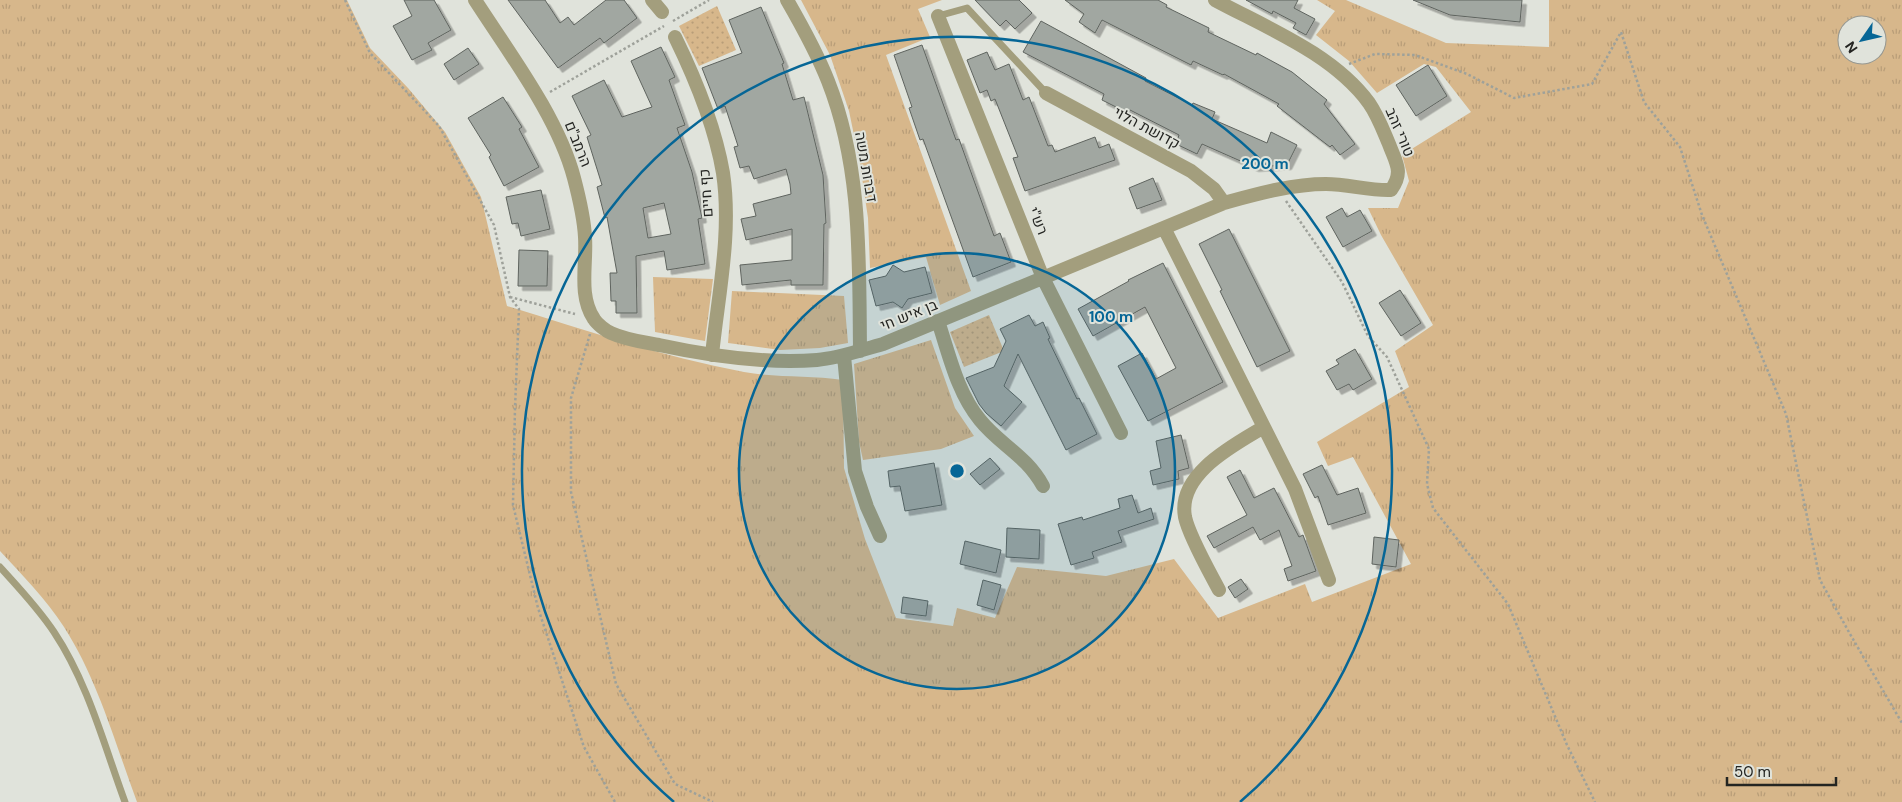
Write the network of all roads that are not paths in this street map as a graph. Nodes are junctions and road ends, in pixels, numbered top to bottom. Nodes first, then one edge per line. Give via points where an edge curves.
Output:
1 (475, 0) edge
2 (652, 0) edge
3 (787, 0) edge
4 (1215, 0) edge
5 (662, 12) dead end
6 (938, 16) joint
7 (675, 37) dead end
8 (1046, 93) joint
9 (1224, 204) junction
10 (1164, 228) junction
11 (1043, 278) junction
12 (594, 319) joint
13 (938, 321) junction
14 (860, 350) junction
15 (712, 355) junction
16 (844, 356) junction
17 (1264, 427) junction
18 (1121, 433) dead end
19 (1043, 486) dead end
20 (880, 536) dead end
21 (0, 568) edge
22 (1329, 580) dead end
23 (1219, 590) dead end
24 (125, 802) edge

1 - 12 street, הרמב"ם via 538,99 563,147 574,177 585,237 585,294
2 - 5 street
3 - 14 street, דברות משה via 828,82 850,158 859,242
4 - 9 street, טורי זהב via 1314,53 1336,69 1369,103 1398,167 1398,181 1391,190 1325,184 1278,189
6 - 8 lane via 967,8
6 - 11 street, רש"י
7 - 15 street, כף חיים via 691,69 714,134 723,174 724,244
8 - 9 street, קדושת הלוי via 1192,170
9 - 10 street, בן איש חי
10 - 11 street, בן איש חי
10 - 17 street
11 - 13 street, בן איש חי
11 - 18 street, רש"י
12 - 15 street, בן איש חי via 610,333
13 - 14 street, בן איש חי
13 - 19 street via 970,407 1028,464
14 - 16 street, בן איש חי
15 - 16 street, בן איש חי via 787,361
16 - 20 street via 855,471
17 - 22 street via 1295,489
17 - 23 street via 1228,448 1205,467 1193,480 1185,499 1185,517
21 - 24 lane via 54,632 80,678

